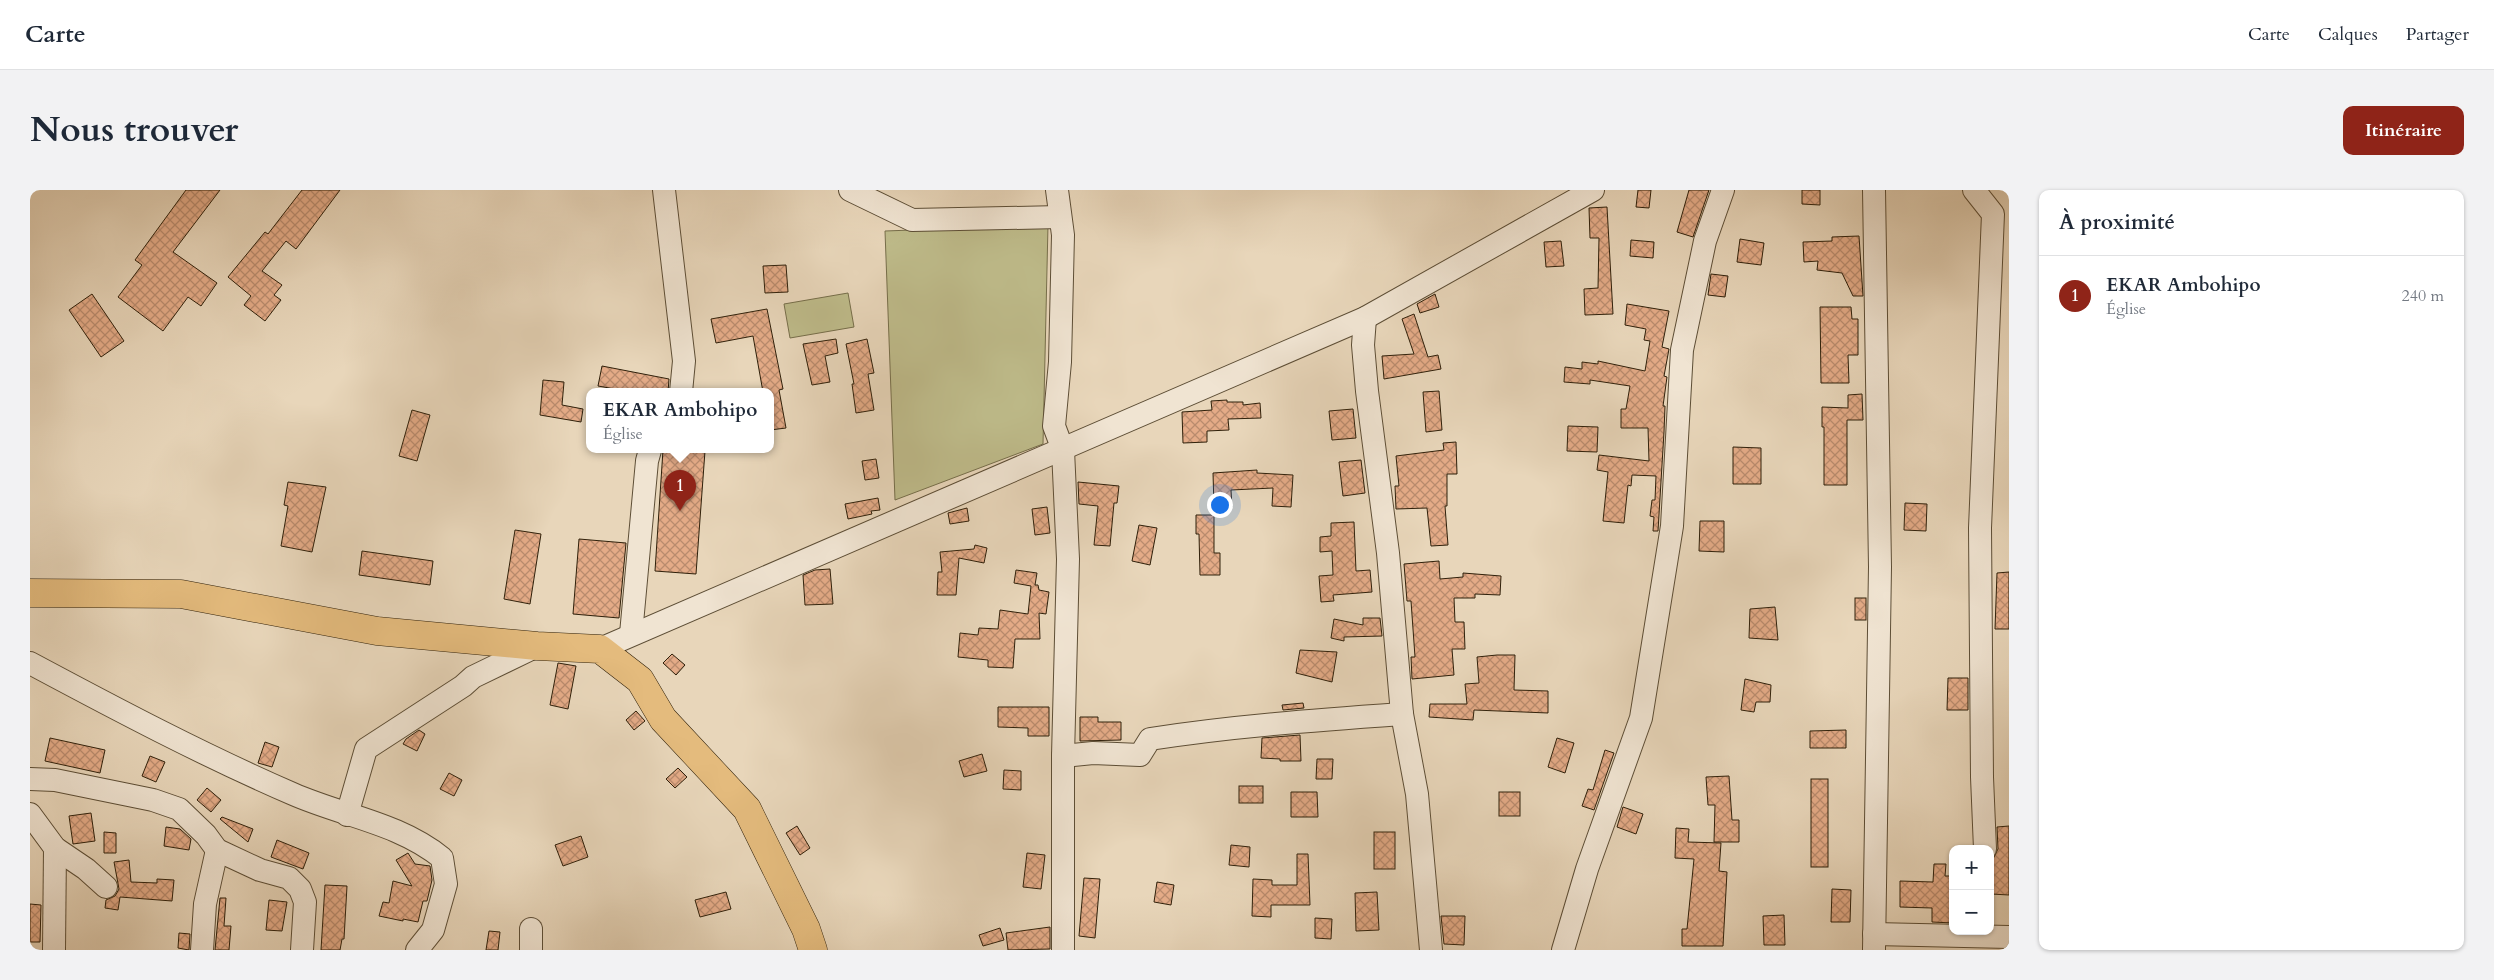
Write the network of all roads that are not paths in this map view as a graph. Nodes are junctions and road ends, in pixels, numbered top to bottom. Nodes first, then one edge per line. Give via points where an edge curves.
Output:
1 (664, 190) edge
2 (850, 190) edge
3 (1057, 190) edge
4 (1594, 190) edge
5 (1723, 190) edge
6 (1874, 190) edge
7 (1974, 190) edge
8 (1060, 217) junction
9 (1365, 318) junction
10 (681, 388) edge
11 (1063, 450) junction
12 (649, 453) edge
13 (30, 593) edge
14 (631, 634) junction
15 (537, 646) junction
16 (600, 649) junction
17 (30, 663) edge
18 (1402, 714) junction
19 (1063, 756) junction
20 (30, 779) edge
21 (30, 814) edge
22 (347, 815) junction
23 (1985, 845) edge
24 (55, 848) junction
25 (218, 850) junction
26 (106, 887) dead end
27 (1996, 935) edge
28 (1874, 942) edge
29 (54, 950) edge
30 (202, 950) edge
31 (302, 950) edge
32 (417, 950) edge
33 (813, 950) edge
34 (1063, 950) edge
35 (1431, 950) edge
36 (1563, 950) edge

1 - 10 street via 684,361
2 - 8 street via 912,220
3 - 8 street
4 - 9 street
5 - 36 street via 1705,242 1682,350 1672,526 1641,718 1587,869
6 - 28 street via 1880,567
7 - 23 street via 1993,214 1980,528
8 - 11 street via 1063,235 1060,362 1054,426
9 - 11 street
9 - 18 street via 1363,345 1367,391 1388,553
11 - 14 street
11 - 19 street via 1068,559
12 - 14 street
13 - 15 main road via 181,594 377,631
14 - 16 street
15 - 16 main road
15 - 22 street via 473,677 366,749
16 - 33 main road via 640,680 663,719 747,809 806,929
17 - 22 street via 200,751 294,795
18 - 19 street via 1192,732 1150,739 1140,755 1093,753
18 - 35 street via 1417,794
19 - 34 street
20 - 25 street via 54,780 153,800 179,809
21 - 24 street
22 - 32 street via 393,828 424,843 442,858 446,884 433,930
24 - 26 street
24 - 29 street
25 - 30 street via 205,904
25 - 31 street via 260,870 289,878 300,890 305,902
27 - 28 street

